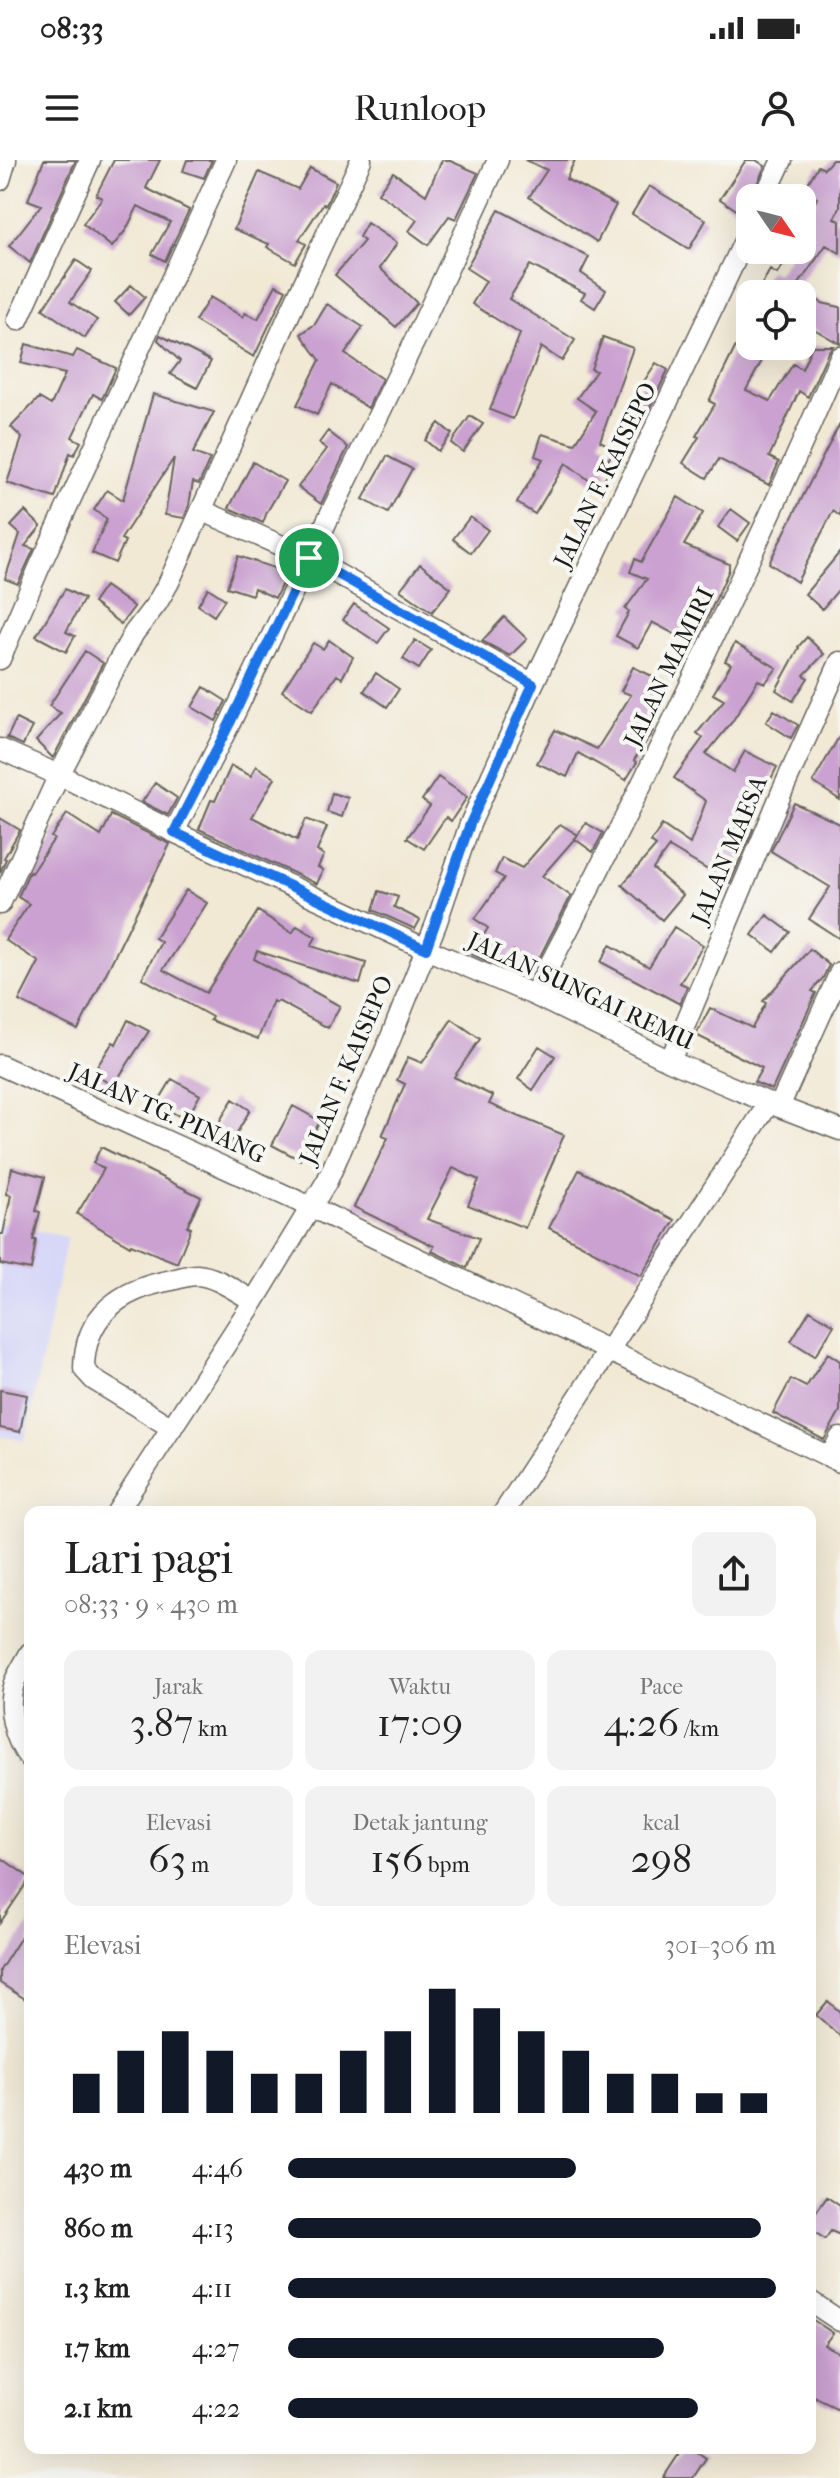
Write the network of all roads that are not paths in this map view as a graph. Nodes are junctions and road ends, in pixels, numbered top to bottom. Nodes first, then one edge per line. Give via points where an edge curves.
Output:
1 (6, 160) edge
2 (90, 160) edge
3 (226, 160) edge
4 (361, 160) edge
5 (498, 160) edge
6 (782, 160) edge
7 (0, 180) edge
8 (771, 184) edge
9 (736, 258) edge
10 (18, 320) dead end
11 (840, 357) edge
12 (201, 510) junction
13 (309, 558) junction
14 (0, 659) edge
15 (840, 662) edge
16 (533, 684) junction
17 (0, 749) edge
18 (59, 775) junction
19 (174, 832) junction
20 (0, 904) edge
21 (426, 949) junction
22 (840, 972) edge
23 (534, 995) junction
24 (670, 1061) junction
25 (0, 1065) edge
26 (774, 1105) junction
27 (840, 1130) edge
28 (313, 1208) junction
29 (254, 1301) junction
30 (610, 1351) junction
31 (172, 1428) junction
32 (840, 1438) edge
33 (835, 1459) edge
34 (121, 1506) edge
35 (508, 1506) edge
36 (24, 1665) edge
37 (24, 1749) edge
38 (816, 2305) edge
39 (840, 2321) edge

1 - 7 street
2 - 10 street
3 - 14 street
4 - 12 street
5 - 13 street
6 - 8 street
9 - 16 street, JALAN F. KAISEPO
11 - 23 street, JALAN MAMIRI via 679,710
12 - 13 street
12 - 18 street via 169,582 134,633
13 - 16 street
13 - 19 street
15 - 24 street, JALAN MAESA
16 - 21 street, JALAN F. KAISEPO via 470,824
17 - 18 street, JALAN SUNGAI REMU
18 - 19 street, JALAN SUNGAI REMU
18 - 20 street
19 - 21 street, JALAN SUNGAI REMU
21 - 23 street, JALAN SUNGAI REMU
21 - 28 street, JALAN F. KAISEPO
22 - 26 street
23 - 24 street, JALAN SUNGAI REMU
24 - 26 street, JALAN SUNGAI REMU
25 - 28 street, JALAN TG. PINANG
26 - 27 street, JALAN SUNGAI REMU
26 - 30 street
28 - 29 street, JALAN F. KAISEPO
28 - 30 street, JALAN TG. PINANG
29 - 31 street, JALAN F. KAISEPO
29 - 31 street via 218,1281 184,1277 130,1291 93,1327 84,1369
30 - 33 street, JALAN TG. PINANG
30 - 35 street
31 - 34 street, JALAN F. KAISEPO
32 - 33 street
36 - 37 street via 12,1702 17,1738
38 - 39 street

